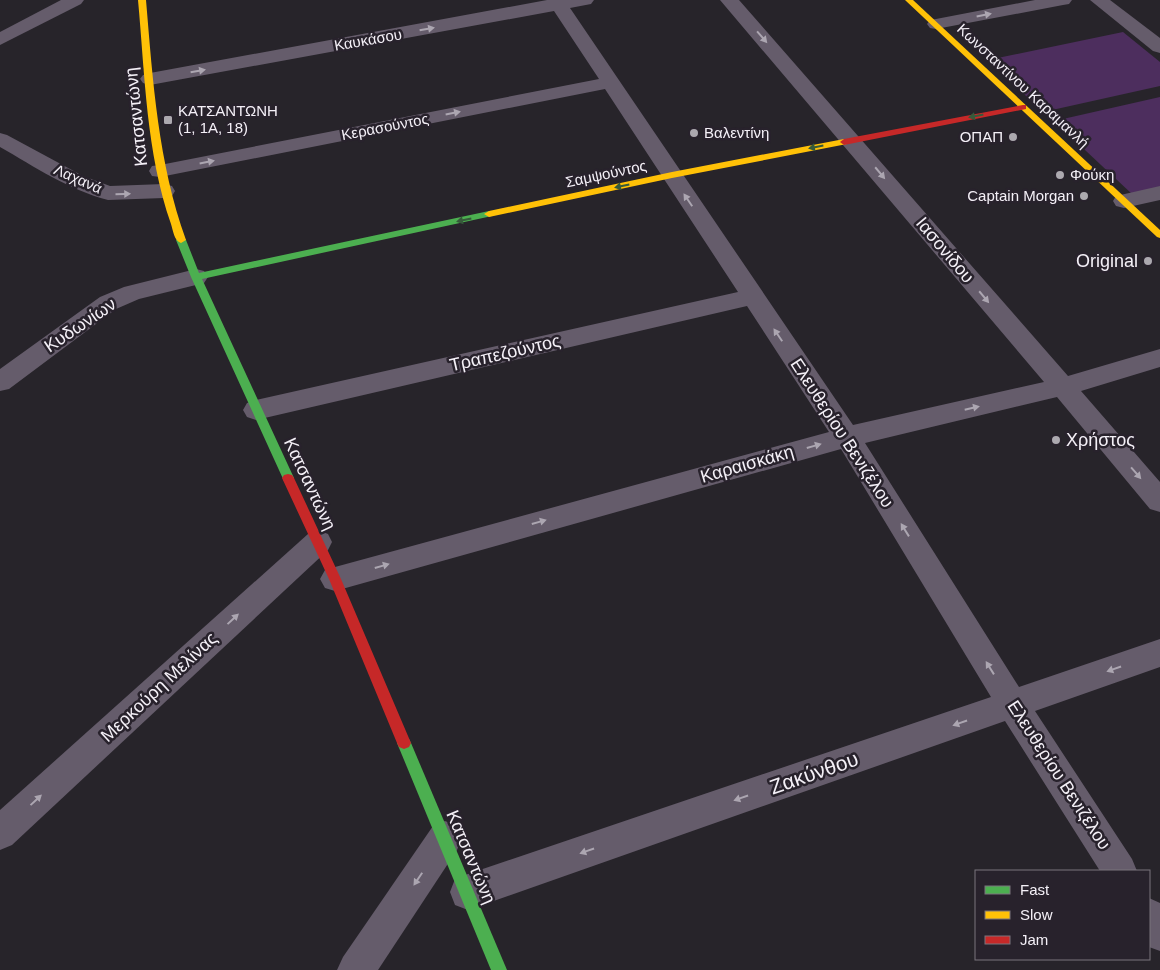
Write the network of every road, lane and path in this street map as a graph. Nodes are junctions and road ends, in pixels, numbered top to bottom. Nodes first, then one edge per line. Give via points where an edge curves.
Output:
1 (74, 0) edge
2 (142, 0) edge
3 (585, 0) edge
4 (730, 0) edge
5 (909, 0) edge
6 (1063, 0) edge
7 (1099, 0) edge
8 (558, 2) edge
9 (936, 24) junction
10 (0, 39) edge
11 (1160, 47) edge
12 (150, 79) junction
13 (611, 82) junction
14 (1024, 107) junction
15 (0, 139) edge
16 (852, 140) junction
17 (672, 175) junction
18 (162, 181) junction
19 (1160, 193) edge
20 (1124, 201) junction
21 (1160, 235) edge
22 (196, 277) junction
23 (753, 297) junction
24 (1160, 358) edge
25 (0, 382) edge
26 (1061, 387) junction
27 (256, 410) junction
28 (847, 436) junction
29 (1160, 501) edge
30 (318, 542) junction
31 (335, 578) junction
32 (1160, 653) edge
33 (1013, 705) junction
34 (0, 833) edge
35 (445, 838) junction
36 (1119, 870) edge
37 (468, 892) junction
38 (1150, 918) edge
39 (1160, 933) edge
40 (356, 970) edge
41 (499, 970) edge

1 - 10 street
2 - 12 street, Κατσαντώνη
3 - 8 street, Καυκάσου
4 -> 16 street, Ιασoνίδου
5 - 9 street, Κωνσταντίνου Καραμανλή
9 -> 6 street
7 - 11 street
12 -> 8 street, Καυκάσου
8 - 13 street, Ελευθερίου Βενιζέλου
9 - 14 street, Κωνσταντίνου Καραμανλή
12 - 18 street, Κατσαντώνη
13 - 17 street, Ελευθερίου Βενιζέλου
18 -> 13 street, Κερασούντος
14 -> 16 street, Σαμψούντος
14 - 20 street, Κωνσταντίνου Καραμανλή
15 -> 18 street, Λαχανά via 75,181 108,193
16 -> 17 street, Σαμψούντος
16 -> 26 street, Ιασoνίδου
17 -> 22 street, Σαμψούντος
23 -> 17 street, Ελευθερίου Βενιζέλου
18 - 22 street, Κατσαντώνη
19 - 20 street
20 - 21 street, Κωνσταντίνου Καραμανλή
22 - 25 street, Κυδωνίων via 108,302
22 - 27 street, Κατσαντώνη
23 - 27 street, Τραπεζούντος
28 -> 23 street, Ελευθερίου Βενιζέλου
24 - 26 street, Καραισκάκη
28 -> 26 street, Καραισκάκη
26 -> 29 street, Ιασoνίδου
27 - 30 street, Κατσαντώνη
31 -> 28 street, Καραισκάκη
33 -> 28 street, Ελευθερίου Βενιζέλου
30 - 31 street, Κατσαντώνη
34 -> 30 street, Μερκούρη Μελίνας
31 - 35 street, Κατσαντώνη
32 -> 33 street, Ζακύνθου
33 - 36 street, Ελευθερίου Βενιζέλου
33 -> 37 street, Ζακύνθου
35 - 37 street, Κατσαντώνη
35 -> 40 street
37 - 41 street, Κατσαντώνη
38 - 39 street

